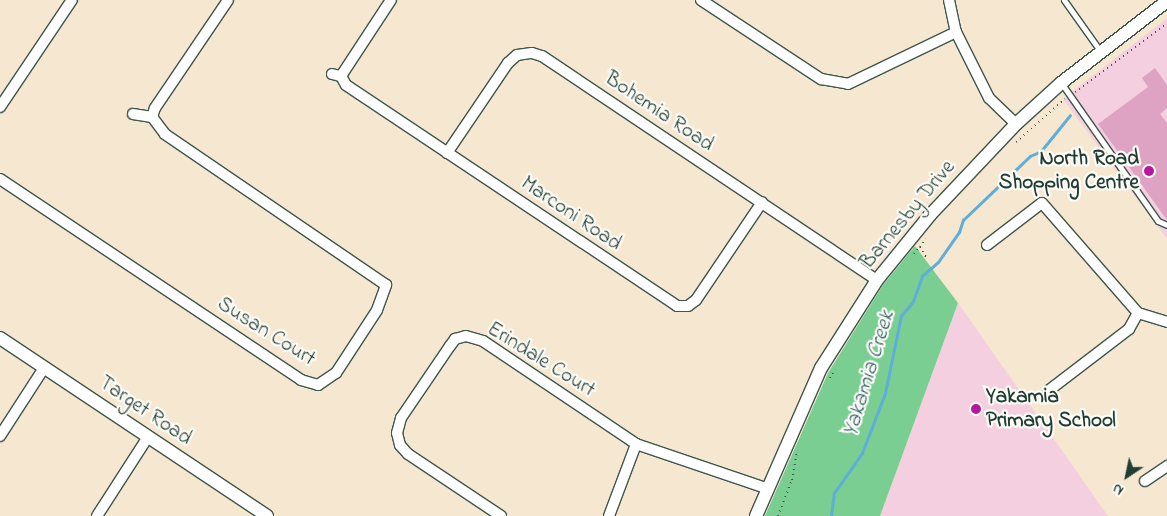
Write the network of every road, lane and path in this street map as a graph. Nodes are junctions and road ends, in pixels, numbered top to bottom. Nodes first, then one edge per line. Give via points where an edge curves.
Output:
1 (72, 0) edge
2 (228, 0) edge
3 (392, 0) edge
4 (701, 0) edge
5 (949, 0) edge
6 (1064, 0) edge
7 (1167, 1) edge
8 (1167, 23) edge
9 (956, 32) junction
10 (1101, 52) junction
11 (1061, 83) junction
12 (1069, 96) junction
13 (0, 107) edge
14 (134, 114) dead end
15 (152, 117) junction
16 (1016, 124) junction
17 (1012, 146) dead end
18 (447, 153) junction
19 (0, 179) edge
20 (762, 202) junction
21 (1167, 225) edge
22 (929, 235) dead end
23 (987, 245) dead end
24 (920, 247) junction
25 (926, 257) dead end
26 (908, 261) dead end
27 (877, 280) junction
28 (1138, 313) junction
29 (1167, 322) edge
30 (0, 338) edge
31 (836, 367) dead end
32 (44, 368) junction
33 (828, 381) dead end
34 (1048, 391) dead end
35 (0, 436) edge
36 (148, 437) junction
37 (636, 444) junction
38 (797, 448) dead end
39 (1167, 466) edge
40 (1145, 481) dead end
41 (766, 488) junction
42 (97, 516) edge
43 (267, 516) edge
44 (501, 516) edge
45 (609, 516) edge
46 (756, 516) edge
47 (778, 516) edge

1 - 13 street
2 - 15 street
3 - 18 street, Marconi Road via 336,75
4 - 9 street via 821,79 848,84
5 - 9 street
6 - 10 lane
7 - 10 street, Barnesby Drive
8 - 12 path
9 - 16 street via 989,98
10 - 11 street, Barnesby Drive
11 - 12 lane
11 - 16 street, Barnesby Drive
12 - 17 path
12 - 21 lane via 1158,222
14 - 15 street
15 - 19 street, Susan Court via 165,134 386,285 377,310 336,373 318,385 285,370
16 - 27 street, Barnesby Drive via 930,215
18 - 20 street, Bohemia Road via 508,63 517,55 532,53 542,56
18 - 20 street, Marconi Road via 677,306 688,306 696,300
20 - 27 street, Bohemia Road
22 - 24 path
23 - 28 street via 1042,203
24 - 25 path
24 - 26 path
27 - 41 street, Barnesby Drive via 821,368
28 - 29 street
28 - 34 street via 1129,329
30 - 32 street, Target Road
31 - 33 path
32 - 35 street
32 - 36 street, Target Road
36 - 42 street
36 - 43 street, Target Road
37 - 41 street, Erindale Court
37 - 44 street, Erindale Court via 482,341 466,336 455,338 401,418 397,433 400,445 408,454
37 - 45 street
38 - 47 path via 792,480
39 - 40 street
41 - 46 street, Barnesby Drive

